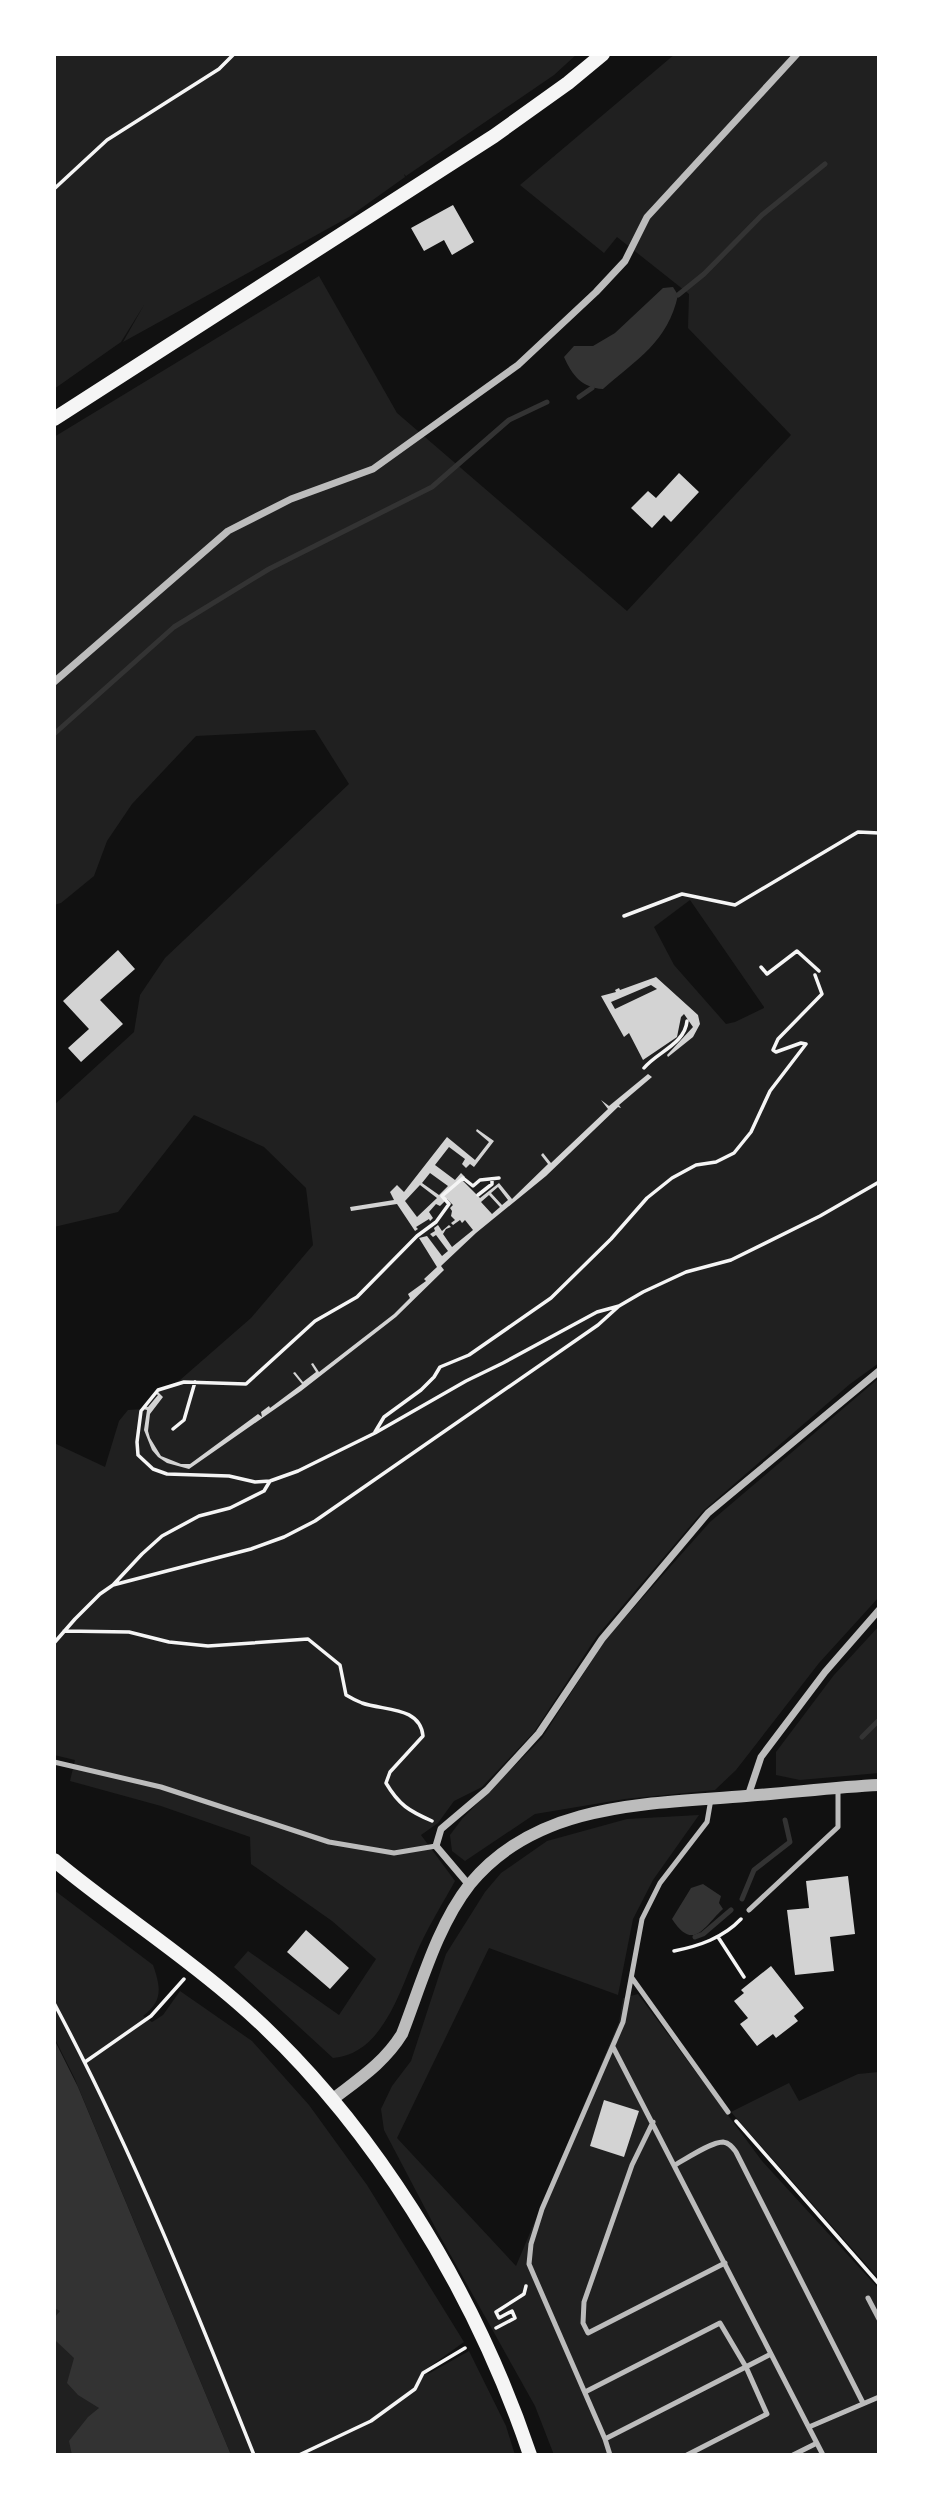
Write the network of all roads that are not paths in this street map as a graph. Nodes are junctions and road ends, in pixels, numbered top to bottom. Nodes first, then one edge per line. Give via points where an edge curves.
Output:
1 (603, 54) edge
2 (797, 54) edge
3 (54, 419) edge
4 (54, 682) edge
5 (879, 1371) edge
6 (879, 1610) edge
7 (54, 1762) edge
8 (879, 1784) edge
9 (838, 1788) junction
10 (748, 1796) junction
11 (711, 1799) junction
12 (436, 1846) junction
13 (54, 1860) edge
14 (470, 1885) junction
15 (750, 1909) road end
16 (632, 1978) junction
17 (613, 2047) junction
18 (334, 2099) junction
19 (728, 2112) road end
20 (653, 2122) junction
21 (675, 2165) junction
22 (725, 2263) junction
23 (868, 2298) dead end
24 (879, 2319) edge
25 (771, 2354) junction
26 (746, 2367) junction
27 (585, 2392) junction
28 (879, 2397) edge
29 (863, 2403) junction
30 (809, 2427) junction
31 (605, 2439) junction
32 (817, 2443) junction
33 (530, 2455) edge
34 (610, 2455) edge
35 (687, 2455) edge
36 (793, 2455) edge
37 (823, 2455) edge

1 - 3 main road via 494,136
2 - 4 street via 647,217 625,261 518,365 373,469 291,499 228,531
5 - 12 street via 708,1513 602,1639 539,1733 487,1790 441,1829
6 - 10 street via 761,1757
7 - 12 lane via 161,1787 329,1842 394,1853
8 - 9 street
9 - 10 street
9 - 15 lane via 838,1827
10 - 11 street
11 - 14 street via 581,1815 540,1829 497,1856
11 - 16 lane via 708,1822 660,1883 642,1919
12 - 14 street
13 - 18 main road via 195,1966 265,2027
14 - 18 street via 449,1919 392,2050
16 - 17 lane
16 - 19 lane
17 - 20 lane
17 - 27 lane via 542,2209 529,2264
18 - 33 main road via 396,2182 461,2295 493,2359
20 - 21 lane
20 - 22 lane via 632,2165 584,2302 583,2323 588,2333
21 - 22 lane
21 - 29 lane via 723,2142 736,2152
22 - 25 lane
23 - 24 lane
25 - 26 lane
25 - 30 lane
26 - 27 lane via 720,2323
26 - 31 lane
26 - 35 lane via 768,2414
27 - 31 lane
28 - 29 lane
29 - 30 lane
30 - 32 lane
31 - 34 lane
32 - 36 lane
32 - 37 lane

